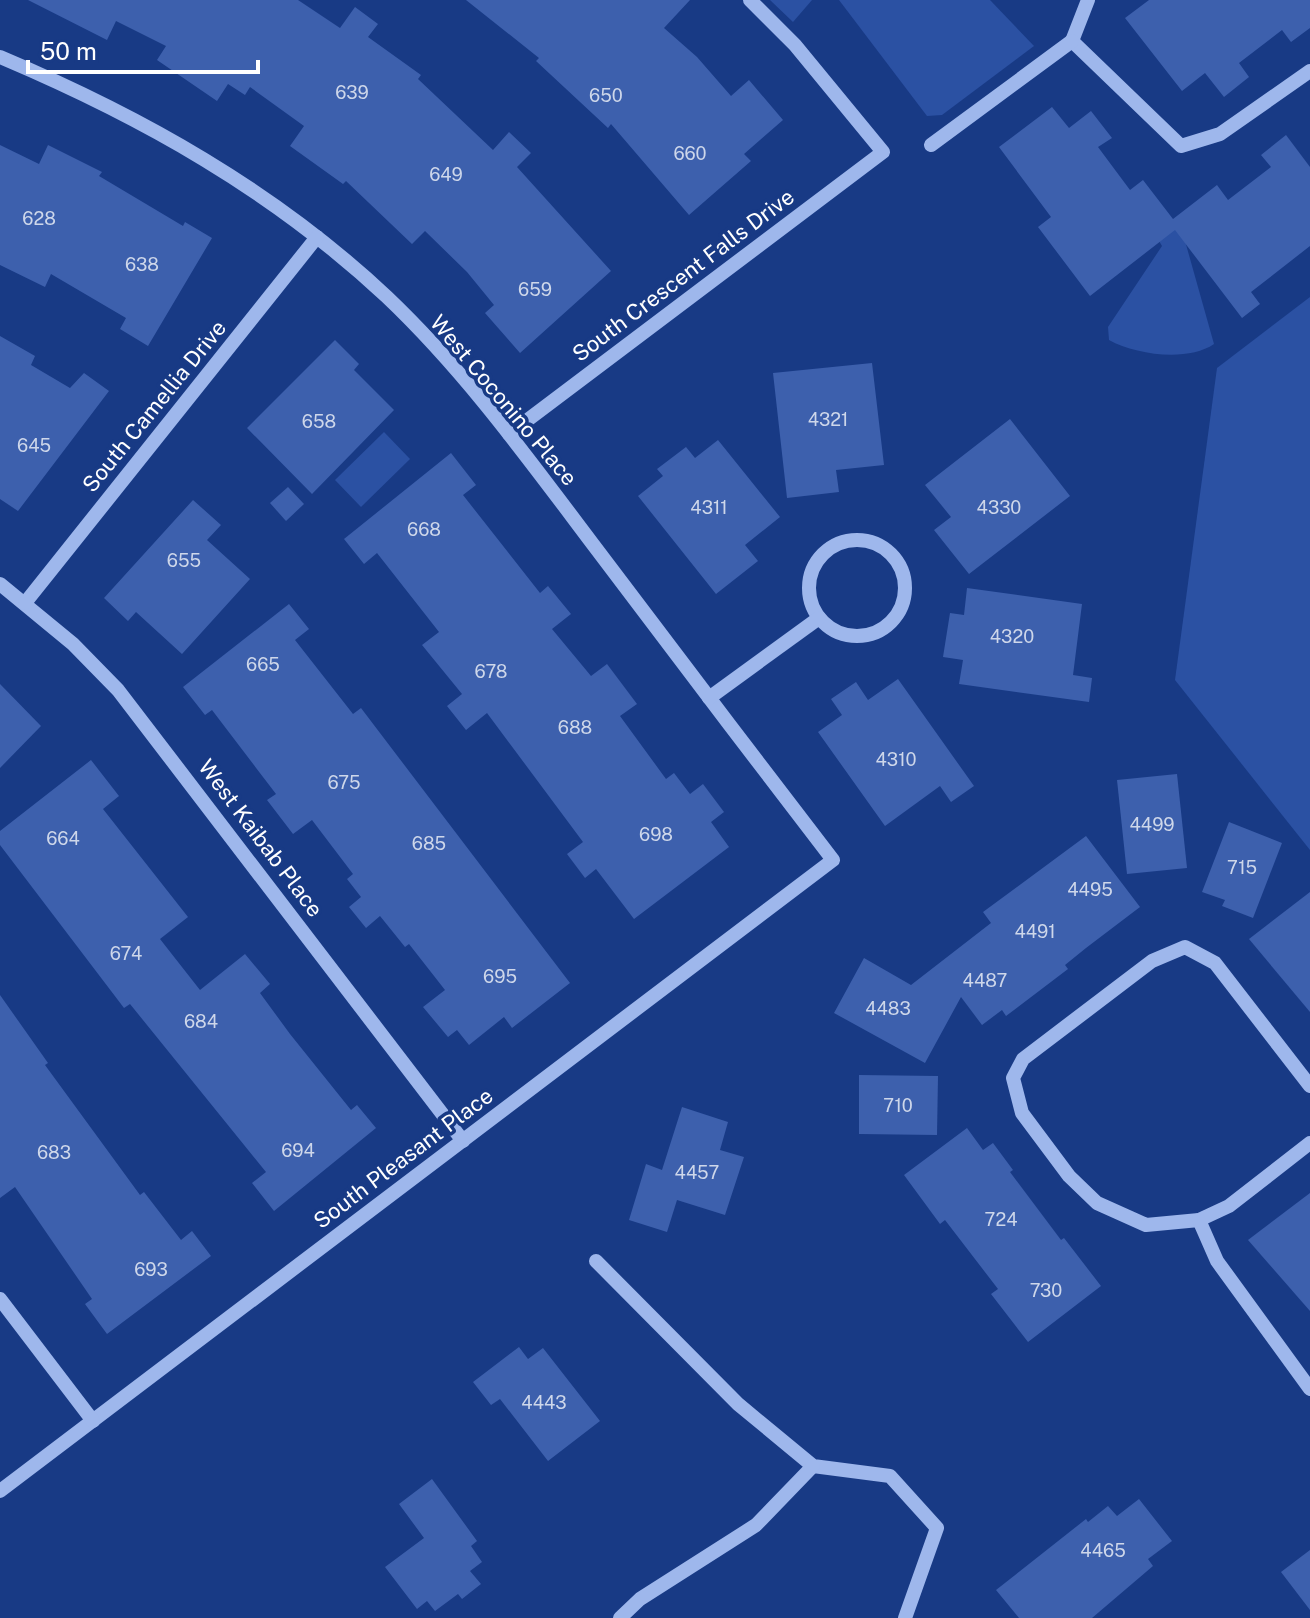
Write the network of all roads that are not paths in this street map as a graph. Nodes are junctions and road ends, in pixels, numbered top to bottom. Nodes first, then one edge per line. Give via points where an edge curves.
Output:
1 (750, 0) edge
2 (1088, 0) edge
3 (1072, 41) junction
4 (0, 57) edge
5 (1310, 71) edge
6 (931, 145) dead end
7 (317, 237) junction
8 (509, 434) junction
9 (0, 584) edge
10 (25, 603) junction
11 (819, 618) junction
12 (709, 698) junction
13 (833, 860) joint
14 (1310, 1086) edge
15 (463, 1141) junction
16 (1310, 1143) edge
17 (1199, 1220) junction
18 (596, 1261) dead end
19 (0, 1299) edge
20 (1310, 1389) edge
21 (93, 1421) junction
22 (813, 1466) junction
23 (0, 1491) edge
24 (620, 1618) edge
25 (905, 1618) edge

1 - 8 street, South Crescent Falls Drive via 795,45 883,152
2 - 3 street
3 - 5 street via 1181,146 1220,134
3 - 6 street
4 - 7 street, West Coconino Place via 191,149
7 - 8 street, West Coconino Place via 387,297
7 - 10 street, South Camellia Drive
8 - 12 street, West Coconino Place
9 - 10 street, West Kaibab Place
10 - 15 street, West Kaibab Place via 118,690 158,739
11 - 11 street via 844,635 873,634 887,627 901,609 906,584 892,554 862,539 830,547 810,574 808,591
11 - 12 street
12 - 13 street, West Coconino Place
13 - 15 street, South Pleasant Place
14 - 17 street via 1215,963 1185,947 1152,961 1023,1059 1013,1078 1022,1113 1069,1176 1097,1203 1146,1225
15 - 21 street, South Pleasant Place
16 - 17 street via 1229,1206
17 - 20 street via 1217,1261
18 - 22 street via 738,1404
19 - 21 street
21 - 23 street, South Pleasant Place
22 - 24 street via 756,1525 640,1599
22 - 25 street via 890,1476 937,1528

